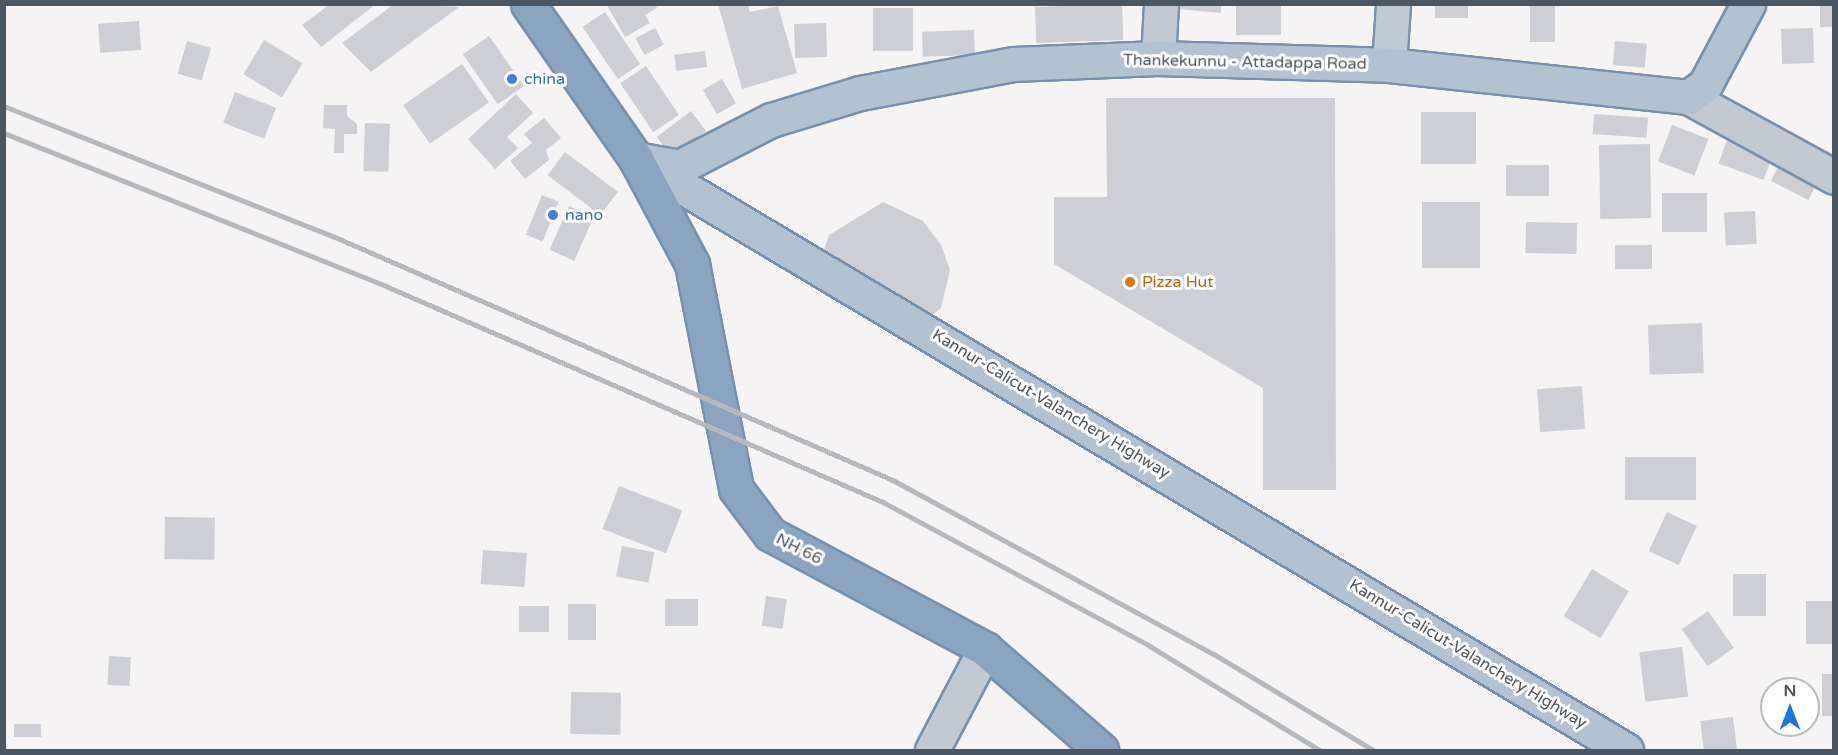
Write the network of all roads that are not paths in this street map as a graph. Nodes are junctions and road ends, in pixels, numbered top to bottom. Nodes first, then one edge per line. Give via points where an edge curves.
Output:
1 (528, 4) edge
2 (1161, 4) edge
3 (1393, 4) edge
4 (1748, 4) edge
5 (1158, 58) junction
6 (1389, 65) junction
7 (1688, 97) junction
8 (636, 159) junction
9 (1833, 177) edge
10 (985, 649) junction
11 (932, 750) edge
12 (1101, 750) edge
13 (1626, 750) edge

1 - 8 highway, Kannur-Calicut-Valanchery Highway
2 - 5 street
3 - 6 street
4 - 7 main road via 1705,85
5 - 6 main road, Thankekunnu - Attadappa Road
5 - 8 main road, Thankekunnu - Attadappa Road via 1013,64 860,93 771,120 680,167
6 - 7 main road, Thankekunnu - Attadappa Road
7 - 9 street
8 - 10 highway, NH 66 / NH 66 via 692,264 736,489 770,534
8 - 13 main road, Kannur-Calicut-Valanchery Highway
10 - 11 street
10 - 12 highway, NH 66 / NH 66

